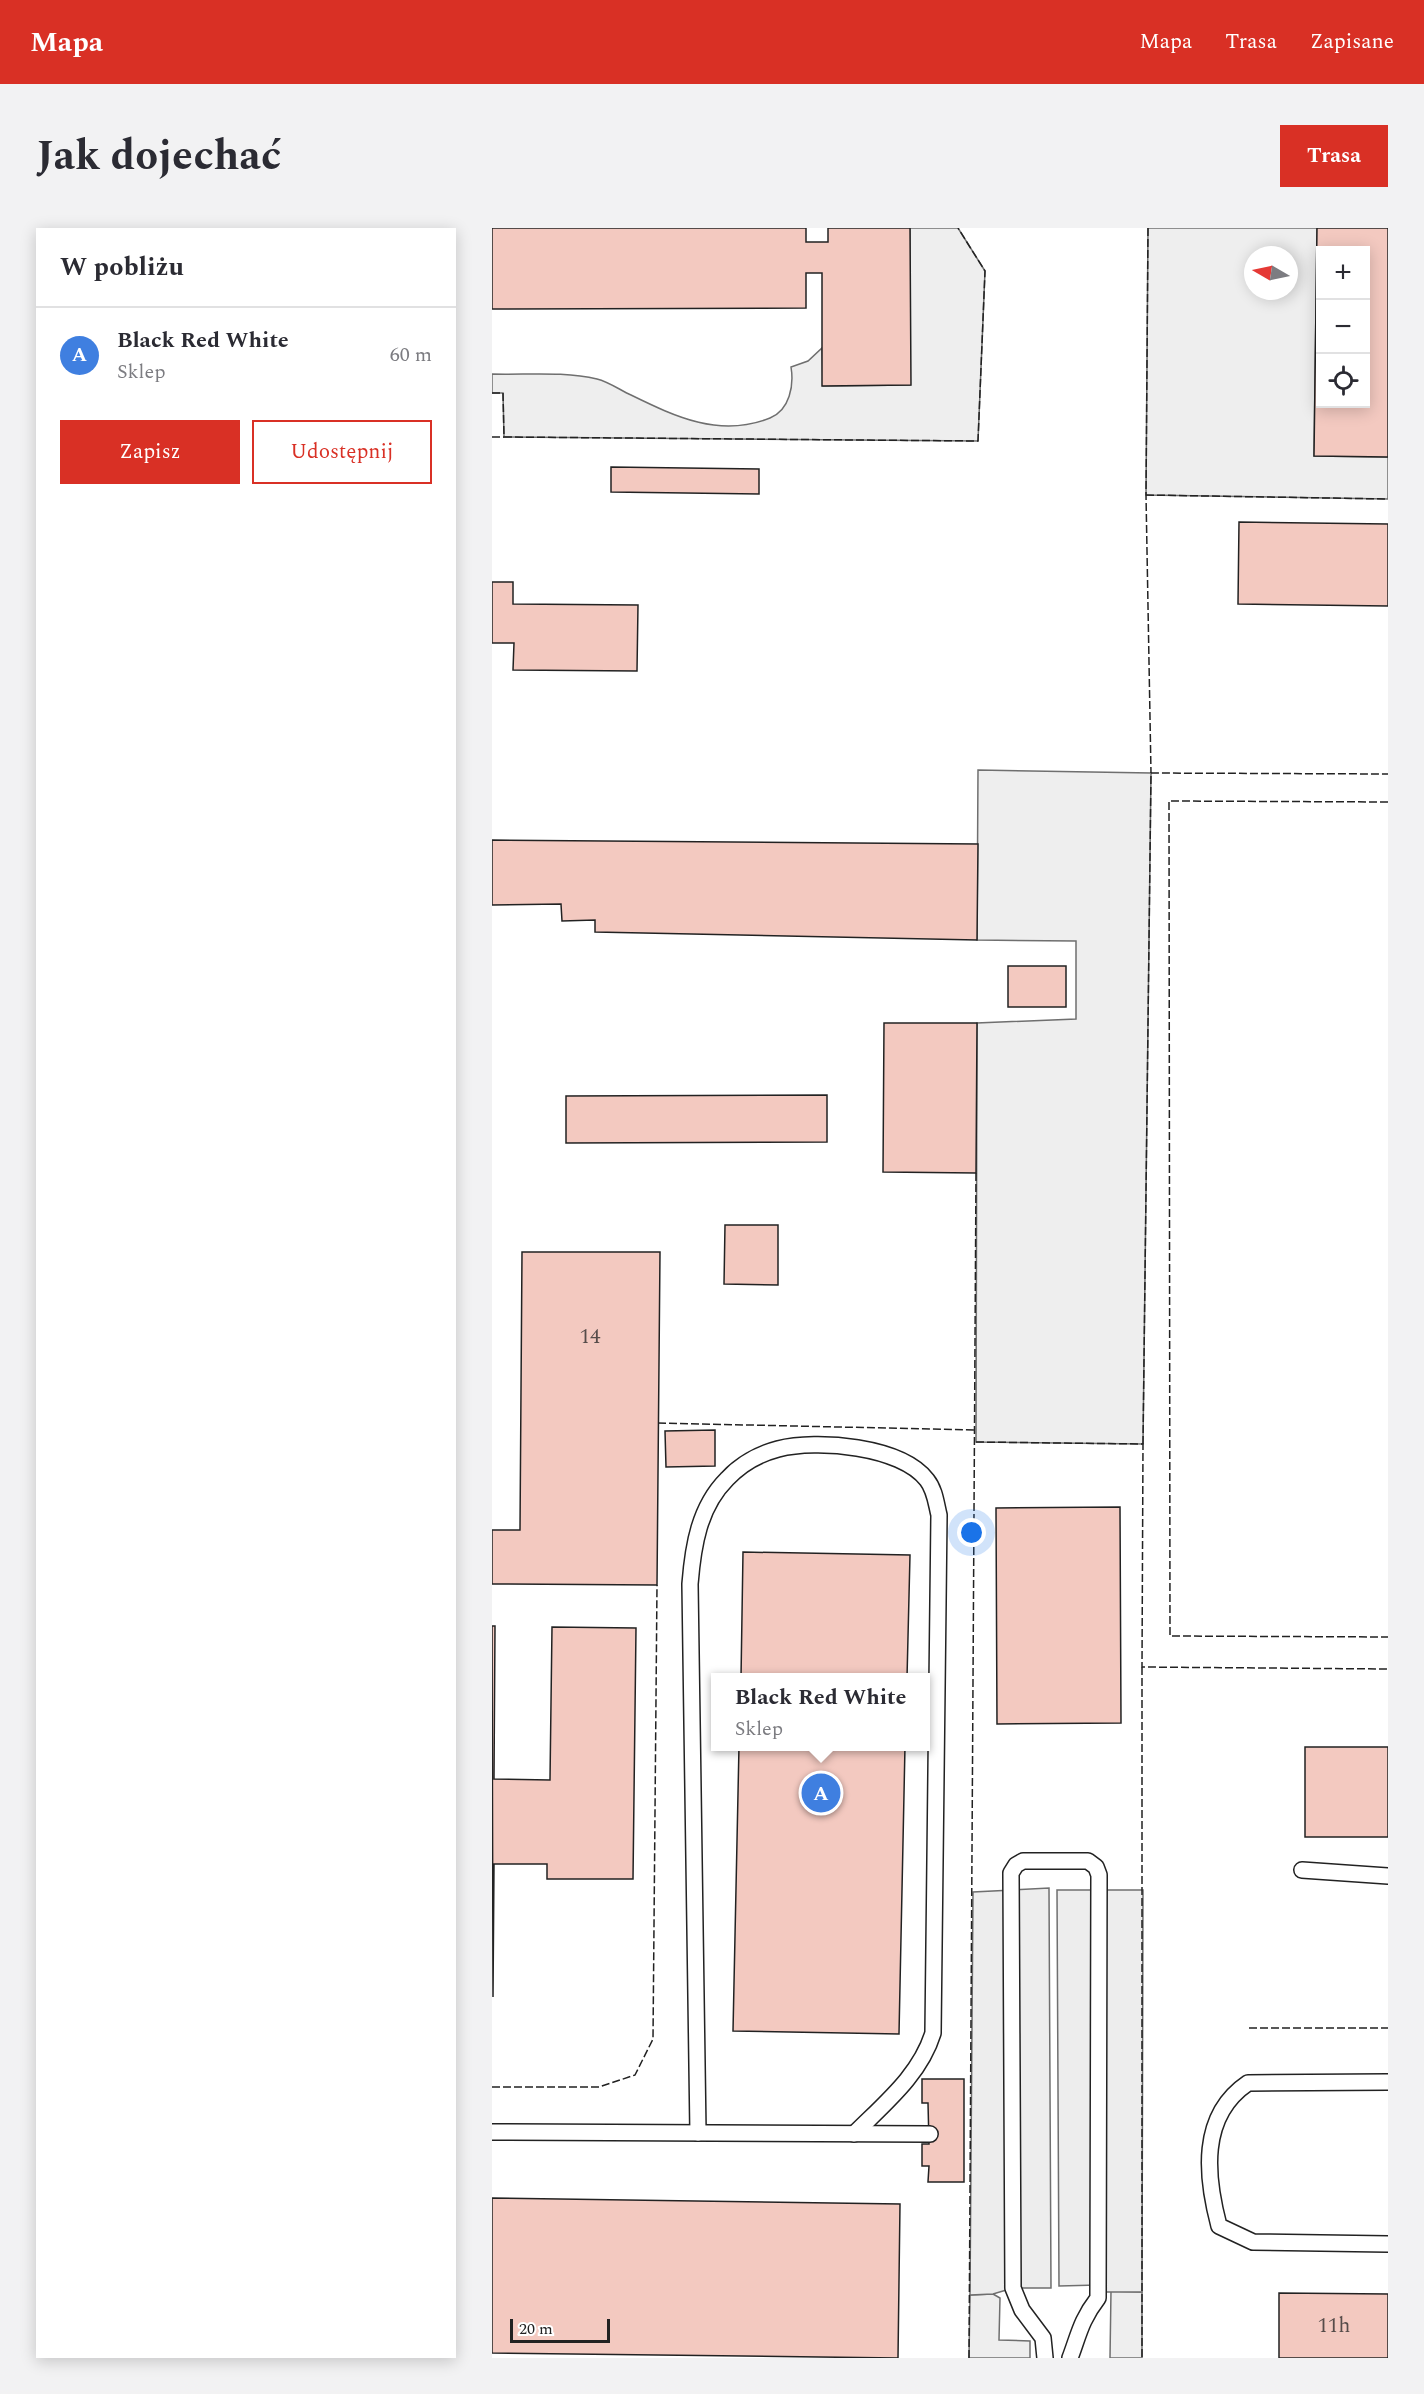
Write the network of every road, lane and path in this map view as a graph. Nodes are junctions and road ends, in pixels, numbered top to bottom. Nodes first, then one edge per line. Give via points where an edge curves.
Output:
1 (1302, 1870) dead end
2 (1388, 1876) edge
3 (1388, 2082) edge
4 (492, 2132) edge
5 (698, 2133) junction
6 (854, 2134) junction
7 (930, 2134) dead end
8 (1388, 2244) edge
9 (1045, 2358) edge
10 (1070, 2358) edge

1 - 2 lane
3 - 8 lane via 1248,2083 1232,2094 1208,2151 1209,2190 1219,2226 1253,2242
4 - 5 lane
5 - 6 lane
5 - 6 lane via 690,1584 693,1550 708,1505 726,1480 744,1464 777,1449 800,1445 867,1449 909,1463 928,1481 939,1515 933,2032 927,2053 904,2084
6 - 7 lane
9 - 10 lane via 1043,2338 1022,2310 1013,2288 1011,1874 1023,1861 1088,1861 1099,1875 1098,2298 1075,2335

